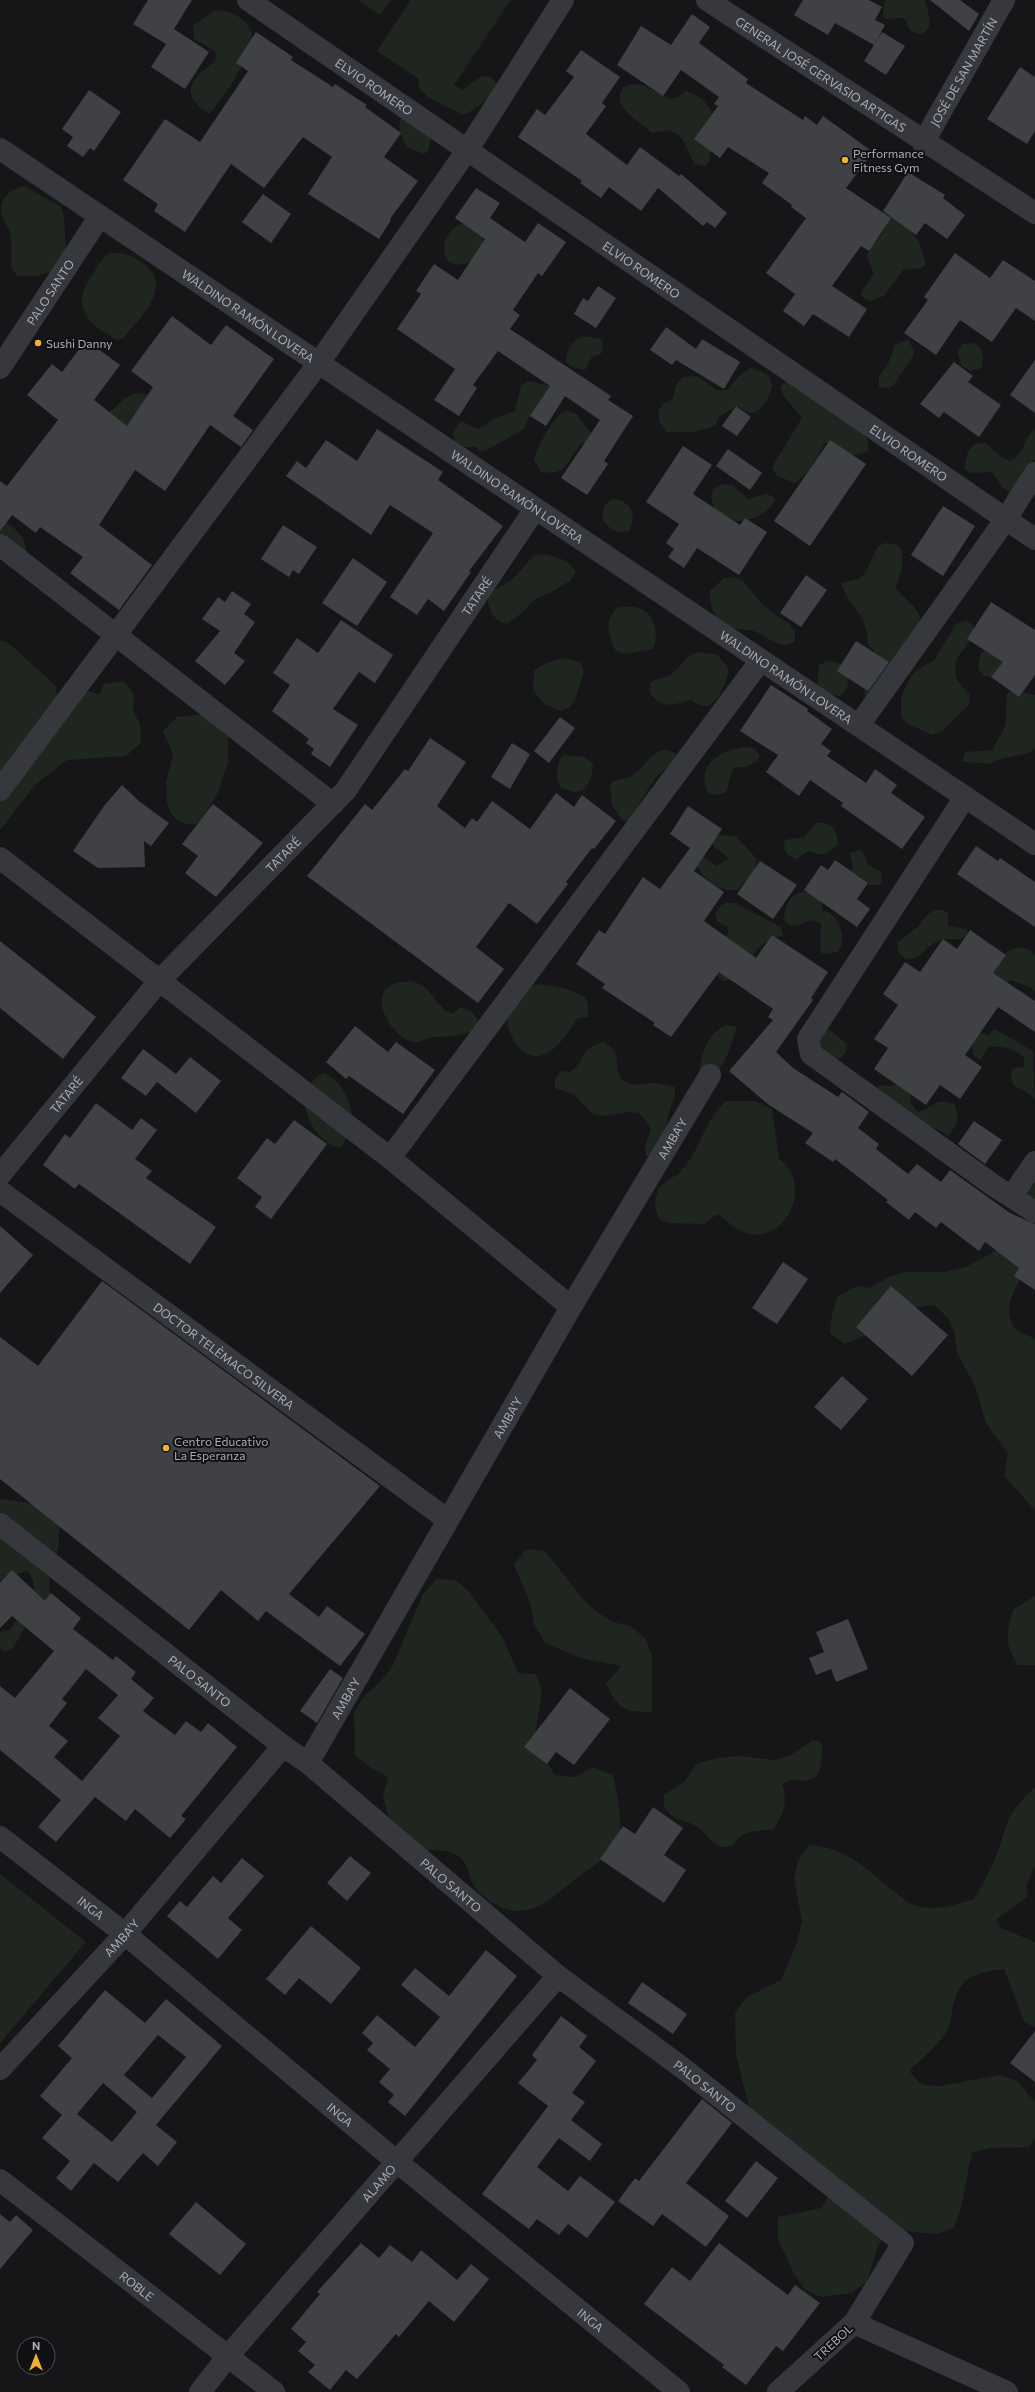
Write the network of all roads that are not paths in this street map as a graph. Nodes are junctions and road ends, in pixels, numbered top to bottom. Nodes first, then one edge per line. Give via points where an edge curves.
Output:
1 (248, 0) edge
2 (563, 0) edge
3 (1004, 0) edge
4 (709, 1) edge
5 (923, 143) junction
6 (0, 149) edge
7 (468, 149) junction
8 (1035, 213) edge
9 (100, 216) junction
10 (318, 364) junction
11 (0, 368) edge
12 (1035, 473) edge
13 (535, 509) junction
14 (1006, 520) junction
15 (1035, 539) edge
16 (0, 545) edge
17 (116, 634) junction
18 (761, 660) junction
19 (859, 725) junction
20 (0, 790) edge
21 (965, 797) junction
22 (333, 804) junction
23 (1035, 844) edge
24 (0, 858) edge
25 (160, 980) junction
26 (710, 1075) dead end
27 (390, 1158) junction
28 (1035, 1162) edge
29 (0, 1175) edge
30 (0, 1191) edge
31 (1012, 1196) junction
32 (1035, 1212) edge
33 (571, 1307) junction
34 (448, 1520) junction
35 (0, 1524) edge
36 (283, 1746) junction
37 (308, 1762) junction
38 (0, 1837) edge
39 (125, 1934) junction
40 (558, 1976) junction
41 (0, 2069) edge
42 (396, 2161) junction
43 (0, 2180) edge
44 (903, 2244) joint
45 (854, 2323) junction
46 (228, 2356) junction
47 (200, 2392) edge
48 (274, 2392) edge
49 (680, 2392) edge
50 (778, 2392) edge
51 (1007, 2392) edge

1 - 7 street, ELVIO ROMERO
2 - 7 street
3 - 5 street, JOSÉ DE SAN MARTÍN
4 - 5 street, GENERAL JOSÉ GERVASIO ARTIGAS
5 - 8 street, GENERAL JOSÉ GERVASIO ARTIGAS
6 - 9 street, WALDINO RAMÓN LOVERA
7 - 10 street
7 - 14 street, ELVIO ROMERO
9 - 10 street, WALDINO RAMÓN LOVERA
9 - 11 street, PALO SANTO
10 - 13 street, WALDINO RAMÓN LOVERA
10 - 17 street
12 - 14 street
13 - 18 street, WALDINO RAMÓN LOVERA
13 - 22 street, TATARÉ via 346,790
14 - 15 street, ELVIO ROMERO
14 - 19 street
16 - 17 street
17 - 20 street
17 - 22 street
18 - 19 street, WALDINO RAMÓN LOVERA
18 - 27 street
19 - 21 street, WALDINO RAMÓN LOVERA
21 - 23 street, WALDINO RAMÓN LOVERA
21 - 31 street via 808,1039 811,1054
22 - 25 street, TATARÉ
24 - 25 street
25 - 27 street
25 - 29 street, TATARÉ
26 - 33 street, AMBA'Y
27 - 33 street
28 - 31 street
30 - 34 street, DOCTOR TELÈMACO SILVERA
31 - 32 street
33 - 34 street, AMBA'Y
34 - 37 street, AMBA'Y
35 - 36 street, PALO SANTO
36 - 37 street, PALO SANTO
36 - 39 street, AMBA'Y
37 - 40 street, PALO SANTO
38 - 39 street, INGA
39 - 41 street, AMBA'Y
39 - 42 street, INGA
40 - 42 street, ALAMO
40 - 44 street, PALO SANTO via 684,2069
42 - 46 street, ALAMO
42 - 49 street, INGA
43 - 46 street, ROBLE
44 - 45 street, TREBOL
45 - 50 street, TREBOL
45 - 51 street
46 - 47 street, ALAMO
46 - 48 street, ROBLE

